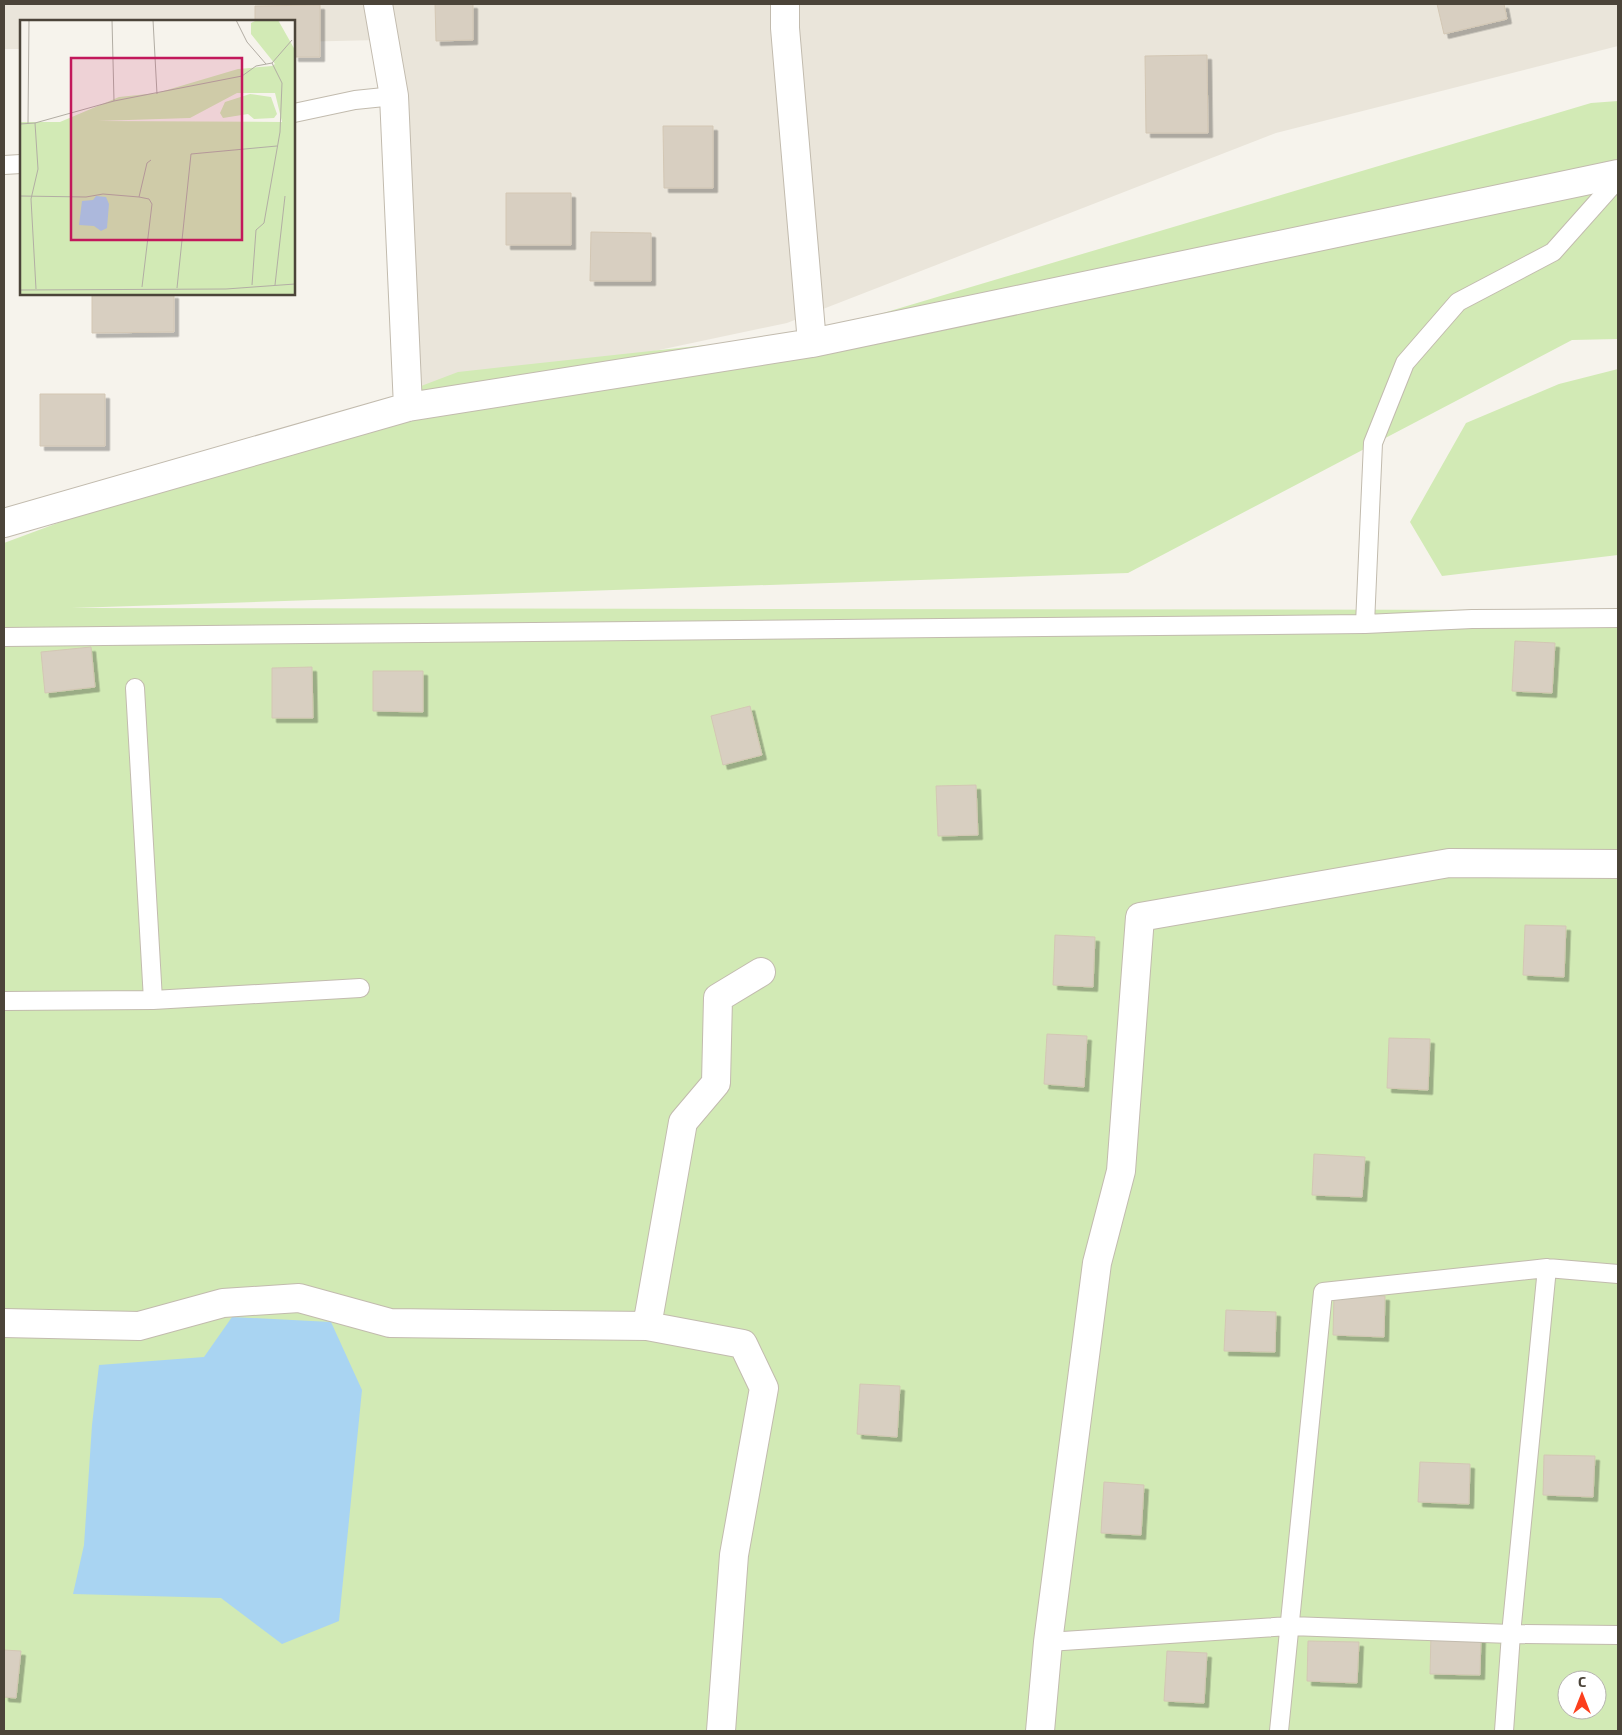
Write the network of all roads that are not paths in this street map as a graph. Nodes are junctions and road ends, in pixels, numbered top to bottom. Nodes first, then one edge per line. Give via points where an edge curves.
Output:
1 (378, 4) edge
2 (785, 4) edge
3 (394, 96) junction
4 (295, 112) edge
5 (20, 164) edge
6 (4, 165) edge
7 (1618, 174) edge
8 (1618, 179) edge
9 (812, 343) junction
10 (408, 407) junction
11 (4, 523) edge
12 (1618, 618) edge
13 (1365, 624) junction
14 (4, 637) edge
15 (135, 688) dead end
16 (1618, 864) edge
17 (761, 972) dead end
18 (360, 988) dead end
19 (153, 1000) junction
20 (4, 1001) edge
21 (1547, 1268) junction
22 (1618, 1274) edge
23 (4, 1323) edge
24 (648, 1326) junction
25 (1290, 1626) junction
26 (1511, 1634) junction
27 (1618, 1635) edge
28 (1048, 1642) junction
29 (720, 1731) edge
30 (1040, 1731) edge
31 (1279, 1731) edge
32 (1504, 1731) edge

1 - 3 street
2 - 9 street
3 - 4 lane
3 - 10 street
5 - 6 lane
7 - 9 street
8 - 13 lane via 1553,252 1458,302 1405,363 1373,443
9 - 10 street
10 - 11 street
12 - 13 lane via 1472,618
13 - 14 lane
15 - 19 lane
16 - 28 street via 1449,863 1140,917 1121,1171 1097,1263
17 - 24 street via 718,998 716,1083 683,1122
18 - 19 lane
19 - 20 lane
21 - 22 lane
21 - 25 lane via 1323,1292
21 - 26 lane
23 - 24 street via 139,1326 223,1303 299,1298 390,1323
24 - 29 street via 743,1344 764,1388 734,1555
25 - 26 lane
25 - 28 lane
25 - 31 lane
26 - 27 lane
26 - 32 lane
28 - 30 street

